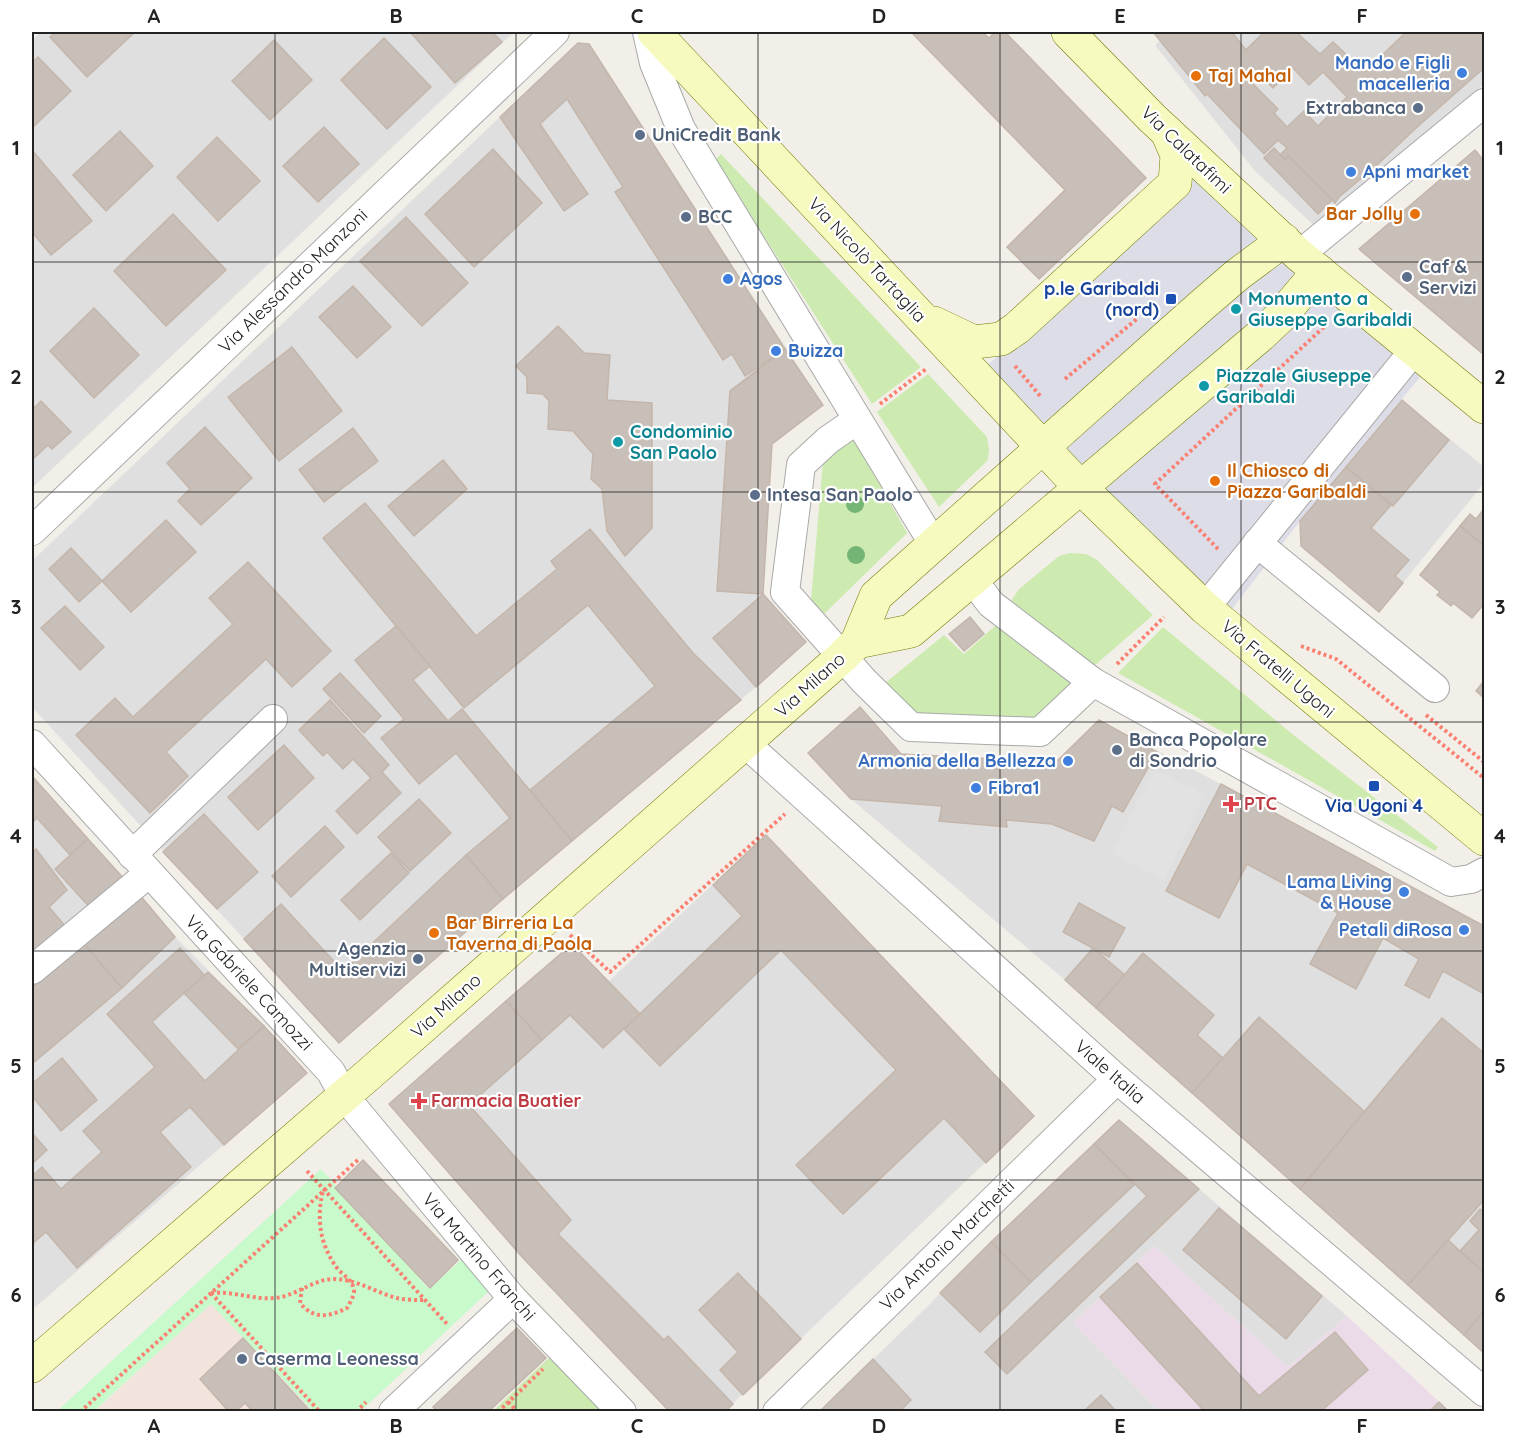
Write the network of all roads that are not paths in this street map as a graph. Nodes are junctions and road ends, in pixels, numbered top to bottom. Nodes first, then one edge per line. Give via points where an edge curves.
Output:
1 (555, 32) edge
2 (647, 32) edge
3 (654, 32) edge
4 (1074, 35) edge
5 (1480, 114) edge
6 (1167, 132) junction
7 (1301, 256) junction
8 (922, 318) junction
9 (1415, 349) junction
10 (1485, 407) edge
11 (868, 413) junction
12 (1043, 447) junction
13 (1081, 488) junction
14 (32, 531) edge
15 (928, 535) dead end
16 (1257, 543) junction
17 (979, 588) dead end
18 (1205, 608) junction
19 (849, 650) junction
20 (1100, 687) junction
21 (1435, 688) dead end
22 (273, 718) dead end
23 (744, 742) junction
24 (32, 744) edge
25 (1485, 839) edge
26 (140, 865) junction
27 (1485, 872) edge
28 (32, 970) edge
29 (1117, 1079) junction
30 (344, 1096) junction
31 (513, 1299) junction
32 (32, 1366) edge
33 (1485, 1392) edge
34 (393, 1412) edge
35 (622, 1412) edge
36 (777, 1412) edge

1 - 14 street, Via Alessandro Manzoni
2 - 11 street via 654,63 681,129
3 - 8 main road, Via Nicolò Tartaglia
4 - 6 main road, Via Calatafimi
5 - 7 street
6 - 7 main road, Via Calatafimi
6 - 8 main road via 1177,155 1175,183 1017,328 1001,339 974,342
7 - 9 main road, Via Calatafimi
7 - 12 main road via 1208,300
7 - 13 main road via 1280,317
8 - 12 main road, Via Nicolò Tartaglia
9 - 10 main road, Via Calatafimi
9 - 16 street
11 - 15 street
11 - 19 street via 828,440 801,465 785,592
12 - 13 main road, Via Nicolò Tartaglia
12 - 19 main road, Via Milano via 876,596
13 - 18 main road, Via Fratelli Ugoni
13 - 19 main road, Via Milano via 911,631
16 - 18 street
16 - 21 street
17 - 20 street via 991,604
18 - 25 main road, Via Fratelli Ugoni
19 - 20 street via 911,727 1040,732
19 - 23 main road, Via Milano
20 - 27 street via 1451,882
22 - 26 street
23 - 29 street, Viale Italia
23 - 30 main road, Via Milano
24 - 26 street, Via Gabriele Camozzi
26 - 28 street
26 - 30 street, Via Gabriele Camozzi via 331,1072
29 - 33 street, Viale Italia
29 - 36 street, Via Antonio Marchetti
30 - 31 street, Via Martino Franchi
30 - 32 main road, Via Milano
31 - 34 street
31 - 35 street, Via Martino Franchi

